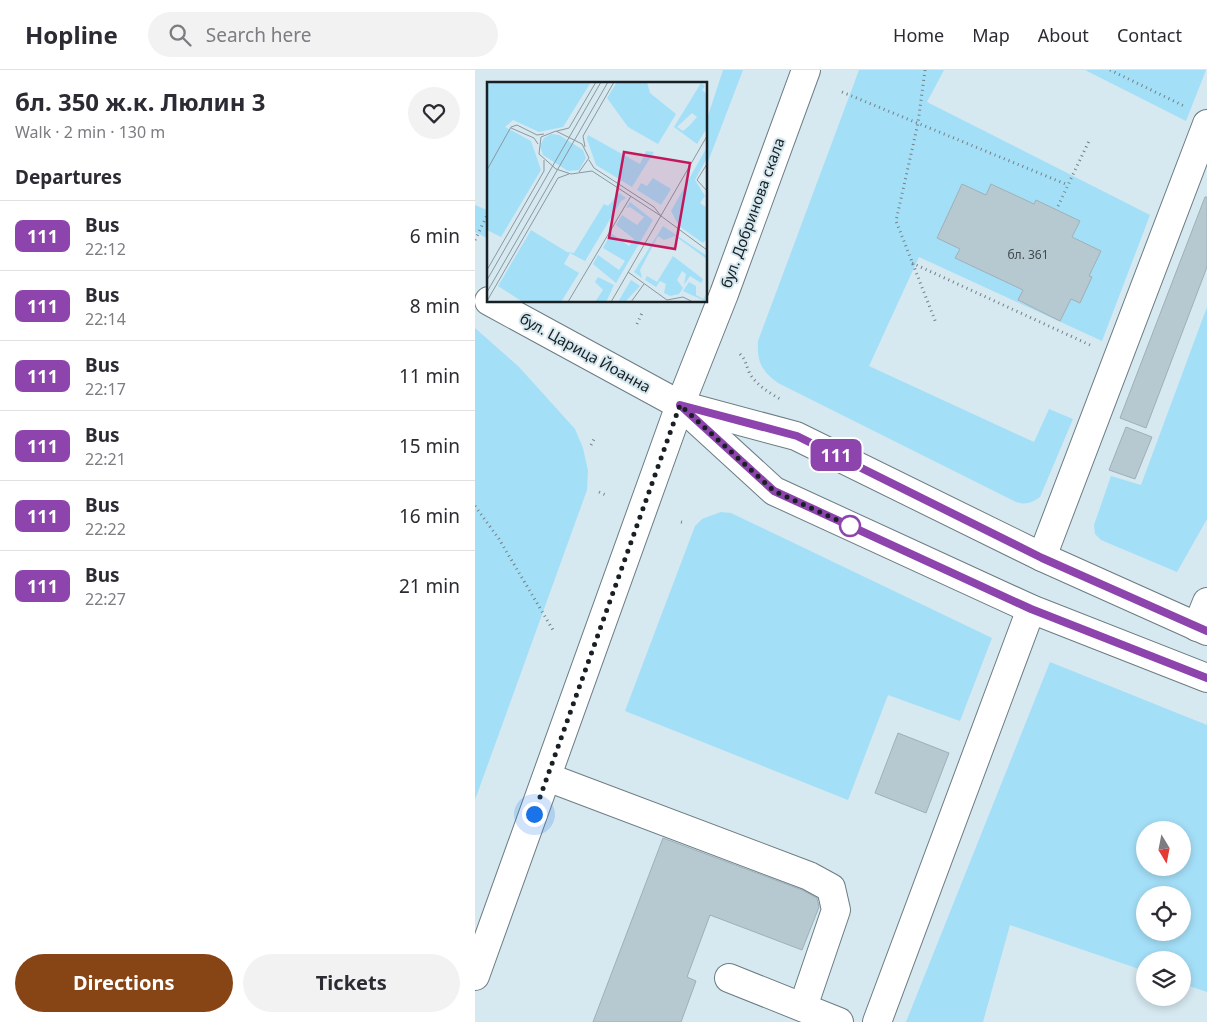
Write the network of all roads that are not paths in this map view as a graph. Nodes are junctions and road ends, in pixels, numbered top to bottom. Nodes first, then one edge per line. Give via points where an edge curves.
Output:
1 (806, 70) edge
2 (1198, 116) edge
3 (475, 294) edge
4 (487, 300) edge
5 (491, 302) edge
6 (680, 405) junction
7 (1042, 558) junction
8 (1207, 602) edge
9 (1031, 609) junction
10 (1202, 629) edge
11 (1207, 678) edge
12 (547, 778) junction
13 (475, 976) edge
14 (729, 978) dead end
15 (803, 1007) junction
16 (839, 1022) edge
17 (877, 1022) edge

1 - 6 main road, бул. Добринова скала
2 - 7 main road via 1118,358
3 - 4 main road, бул. Царица Йоанна
5 - 6 main road, бул. Царица Йоанна
6 - 7 main road, бул. Царица Йоанна via 797,436
6 - 9 main road, бул. Царица Йоанна via 774,491
6 - 12 main road, бул. Добринова скала
7 - 10 main road, бул. Царица Йоанна
8 - 10 main road
9 - 11 main road, бул. Царица Йоанна
9 - 17 main road
12 - 13 main road, бул. Добринова скала
12 - 15 main road via 809,876 831,888 837,910
14 - 15 main road
15 - 16 main road

